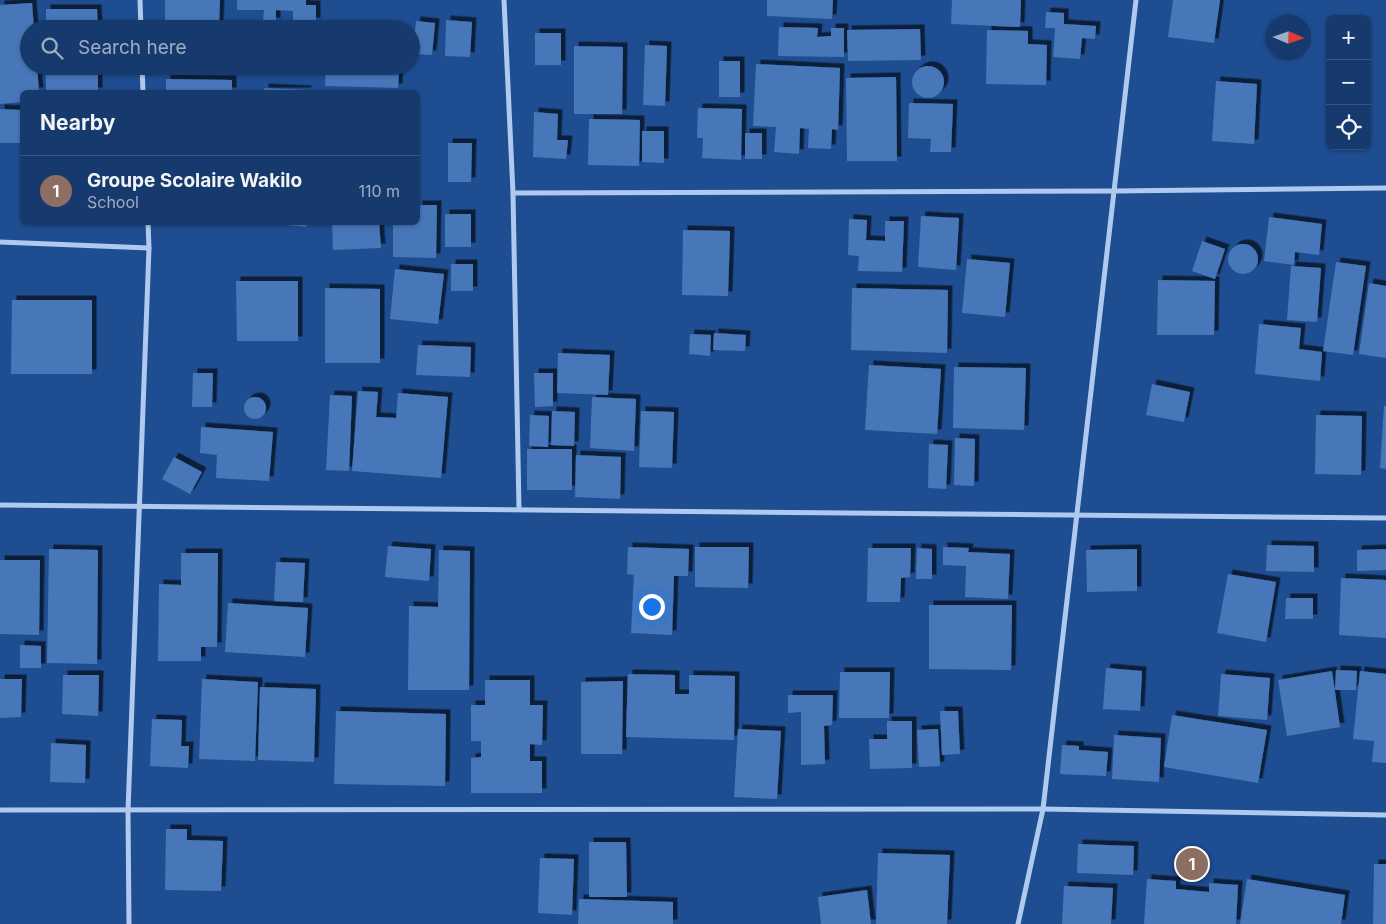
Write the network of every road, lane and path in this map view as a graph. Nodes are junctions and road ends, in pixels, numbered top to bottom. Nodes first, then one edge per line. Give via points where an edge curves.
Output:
1 (140, 0) edge
2 (504, 0) edge
3 (1136, 0) edge
4 (141, 20) edge
5 (142, 75) edge
6 (143, 90) edge
7 (1386, 188) edge
8 (1114, 191) junction
9 (513, 193) junction
10 (148, 225) edge
11 (0, 242) edge
12 (149, 248) junction
13 (0, 505) edge
14 (139, 505) junction
15 (519, 509) junction
16 (1076, 516) junction
17 (1386, 518) edge
18 (1043, 809) junction
19 (0, 810) edge
20 (128, 811) junction
21 (1386, 815) edge
22 (129, 924) edge
23 (1018, 924) edge

1 - 4 street
2 - 9 street
3 - 8 street
5 - 6 street
7 - 8 street
8 - 9 street
8 - 16 street
9 - 15 street
10 - 12 street
11 - 12 street
12 - 14 street
13 - 14 street
14 - 15 street
14 - 20 street
15 - 16 street
16 - 17 street
16 - 18 street
18 - 20 street
18 - 21 street
18 - 23 street
19 - 20 street
20 - 22 street

